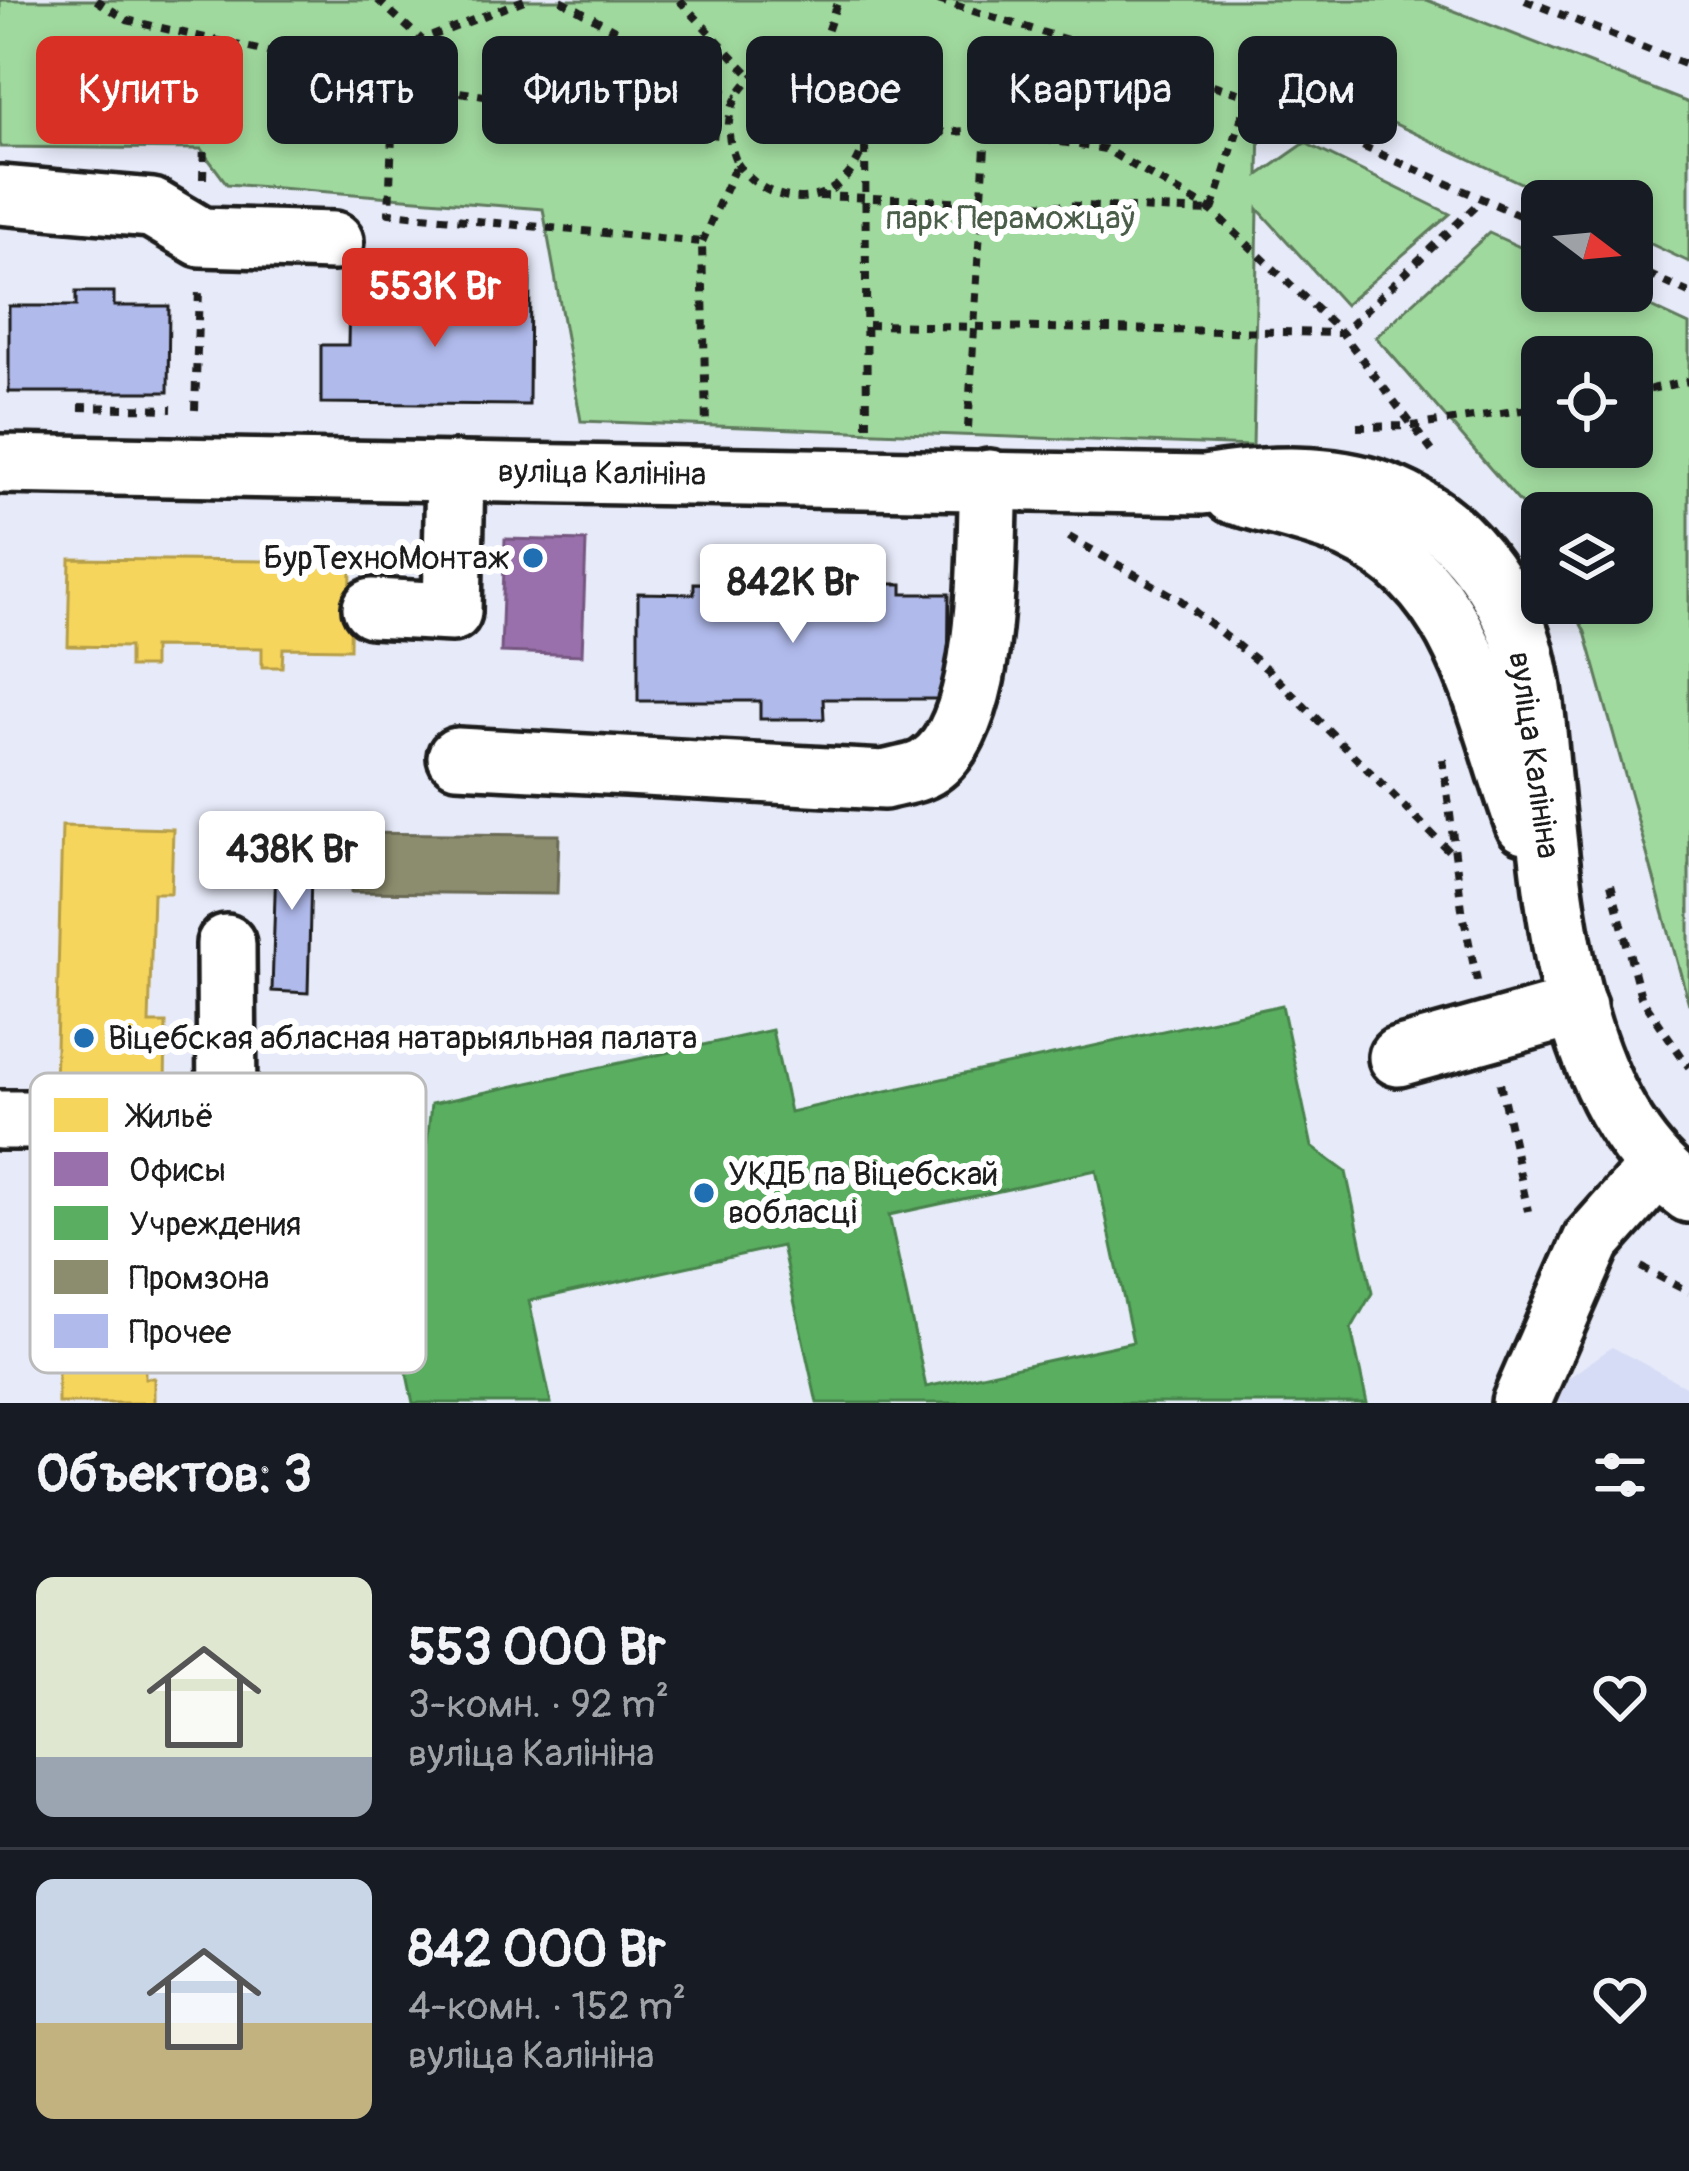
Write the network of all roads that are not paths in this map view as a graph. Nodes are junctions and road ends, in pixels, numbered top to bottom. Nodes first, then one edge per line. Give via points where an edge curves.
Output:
1 (0, 195) edge
2 (334, 241) dead end
3 (978, 456) junction
4 (0, 464) edge
5 (455, 471) junction
6 (372, 608) dead end
7 (457, 757) dead end
8 (226, 944) dead end
9 (1577, 1006) junction
10 (1398, 1057) dead end
11 (227, 1073) edge
12 (1672, 1181) edge
13 (1521, 1403) edge

1 - 2 street via 152,208 201,237
3 - 5 street, вуліца Калініна
3 - 7 street via 973,681 962,727 928,766 884,780
3 - 9 street, вуліца Калініна via 1203,485 1332,523 1387,552 1438,599 1464,644 1553,901
4 - 5 street, вуліца Калініна
5 - 6 street via 452,612
8 - 11 street
9 - 10 street
9 - 12 street, вуліца Калініна via 1602,1078
12 - 13 street via 1592,1241

